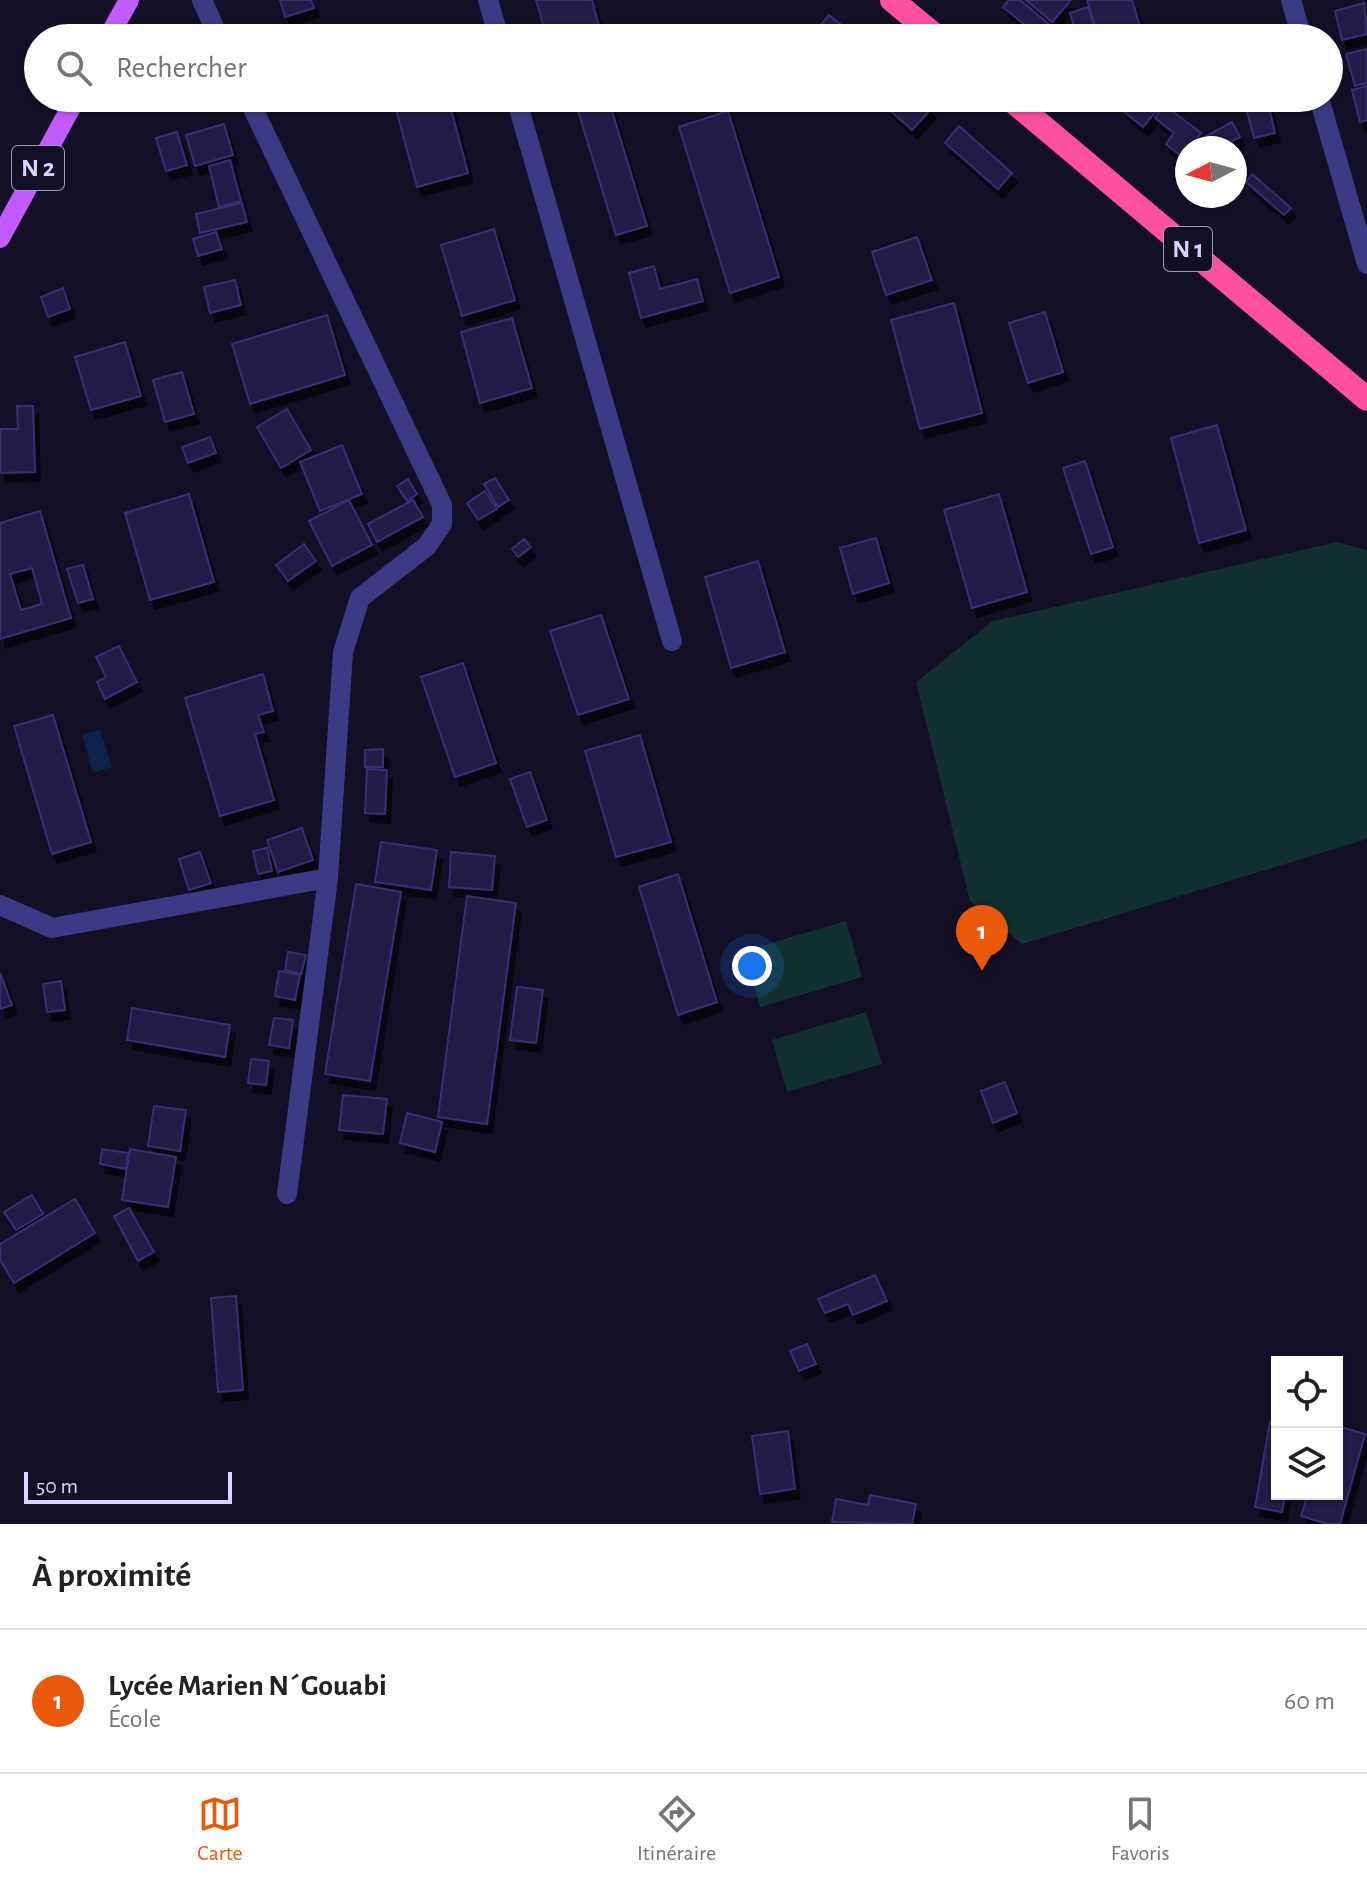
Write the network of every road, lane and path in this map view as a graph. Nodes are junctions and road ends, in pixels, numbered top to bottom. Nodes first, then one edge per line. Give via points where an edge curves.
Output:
1 (129, 0) edge
2 (202, 0) edge
3 (488, 0) edge
4 (892, 0) edge
5 (1291, 0) edge
6 (116, 24) edge
7 (213, 24) edge
8 (495, 24) edge
9 (921, 24) edge
10 (1298, 24) edge
11 (68, 112) edge
12 (255, 112) edge
13 (520, 112) edge
14 (1026, 112) edge
15 (1323, 112) edge
16 (0, 238) edge
17 (1367, 264) edge
18 (1367, 399) edge
19 (672, 641) dead end
20 (328, 878) junction
21 (0, 905) edge
22 (287, 1194) dead end

1 - 6 main road
2 - 7 street
3 - 8 street
4 - 9 highway
5 - 10 street
11 - 16 main road, N 2
12 - 20 street via 442,505 442,524 427,546 360,598 343,652
13 - 19 street
14 - 18 highway, N 1
15 - 17 street
20 - 21 street via 52,928
20 - 22 street

